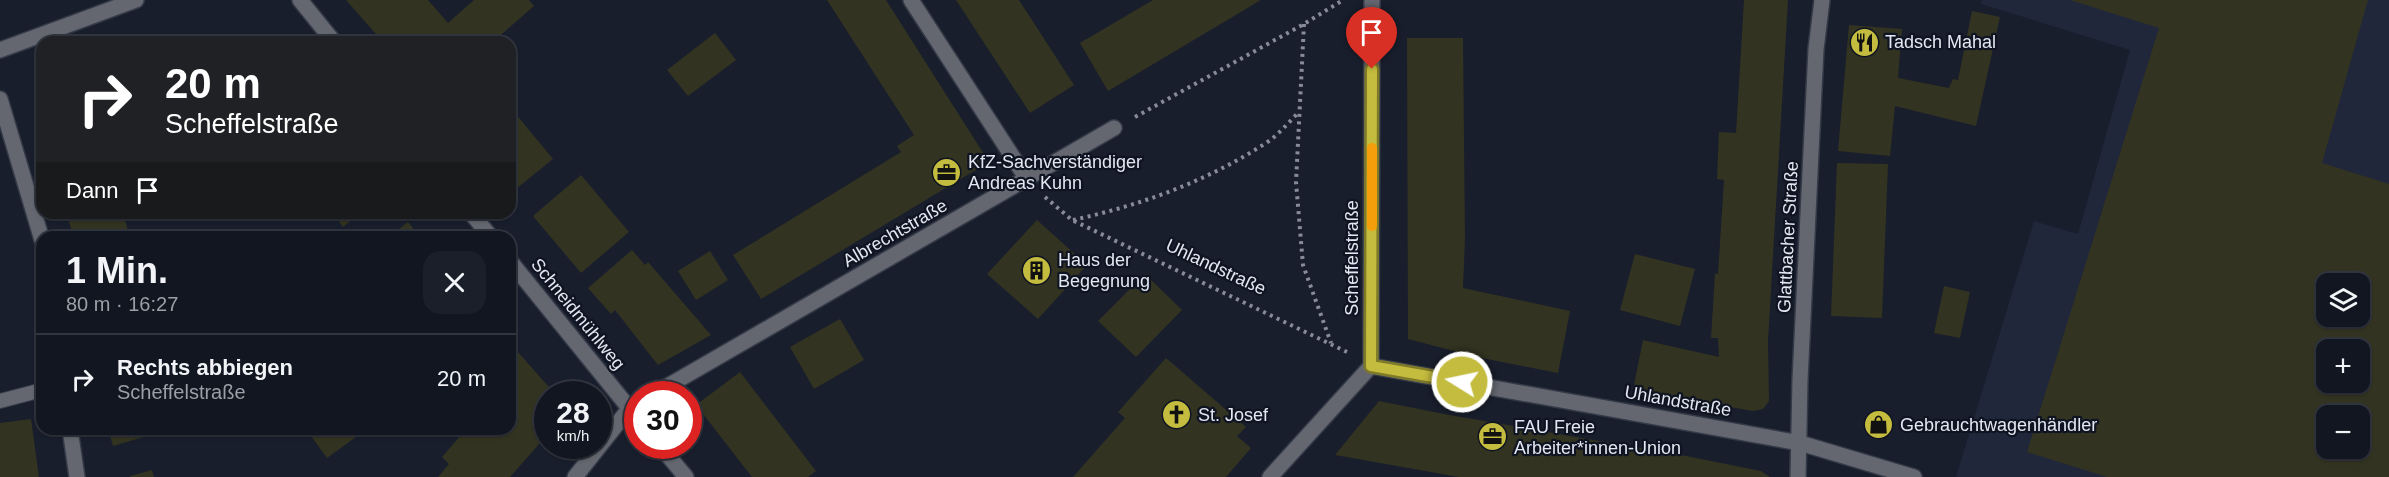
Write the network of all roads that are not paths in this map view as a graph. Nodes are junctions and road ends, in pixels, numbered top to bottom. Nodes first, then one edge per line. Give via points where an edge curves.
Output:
1 (136, 0) edge
2 (300, 0) edge
3 (911, 0) edge
4 (1372, 0) edge
5 (1822, 0) edge
6 (40, 36) edge
7 (329, 36) edge
8 (36, 38) edge
9 (0, 51) edge
10 (0, 99) edge
11 (1114, 128) road end
12 (1027, 179) junction
13 (476, 219) edge
14 (39, 231) edge
15 (486, 231) edge
16 (516, 268) edge
17 (1371, 366) junction
18 (677, 381) edge
19 (36, 392) edge
20 (624, 398) edge
21 (0, 402) edge
22 (624, 423) edge
23 (71, 435) edge
24 (1800, 443) junction
25 (671, 459) edge
26 (77, 477) edge
27 (575, 477) edge
28 (686, 477) edge
29 (1270, 477) edge
30 (1798, 477) edge
31 (1914, 477) edge

1 - 6 street
2 - 7 street
3 - 12 street
4 - 17 street, Scheffelstraße
5 - 24 street, Glattbacher Straße via 1816,49
8 - 9 street
10 - 14 street
11 - 12 street, Albrechtstraße
12 - 18 street, Albrechtstraße
13 - 15 street
16 - 20 street, Schneidmühlweg
17 - 24 street, Uhlandstraße
17 - 29 street
19 - 21 lane
22 - 27 street
23 - 26 street
24 - 30 street, Glattbacher Straße
24 - 31 street, Uhlandstraße
25 - 28 street

